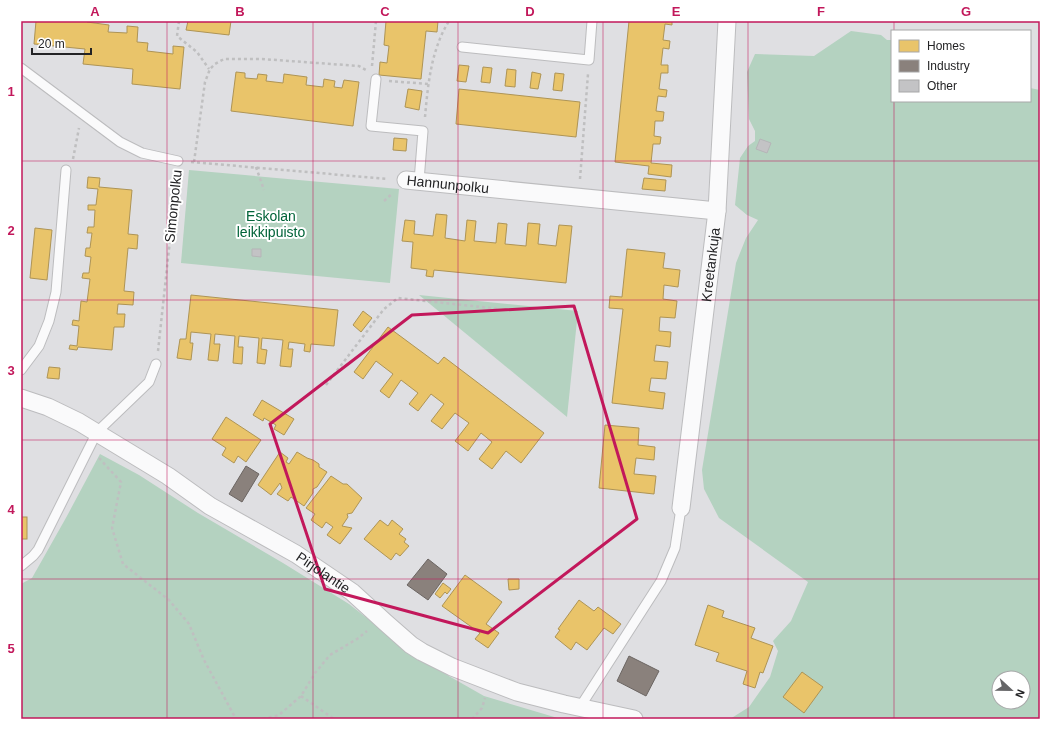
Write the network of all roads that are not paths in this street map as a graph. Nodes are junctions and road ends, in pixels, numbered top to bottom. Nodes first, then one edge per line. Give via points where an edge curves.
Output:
1 (592, 21) edge
2 (727, 21) edge
3 (462, 47) dead end
4 (21, 68) edge
5 (376, 79) road end
6 (178, 161) road end
7 (66, 170) road end
8 (412, 181) joint
9 (717, 211) junction
10 (25, 360) edge
11 (156, 364) road end
12 (21, 370) edge
13 (21, 398) edge
14 (97, 432) junction
15 (681, 508) joint
16 (21, 566) edge
17 (579, 713) edge
18 (634, 719) edge

1 - 3 lane via 589,60
2 - 9 street, Kreetankuja
4 - 6 lane, Simonpolku via 120,142 142,153
5 - 8 lane via 371,126 423,131
7 - 10 lane via 56,292 49,321 39,346
8 - 9 street, Hannunpolku
9 - 15 street, Kreetankuja
10 - 12 lane
11 - 14 lane via 149,382
13 - 14 street, Pirjolantie via 54,409
14 - 16 lane via 38,550
14 - 17 street, Pirjolantie via 168,476 210,506 307,560 352,592 422,652 491,683
15 - 17 lane via 675,548 661,581
17 - 18 street, Pirjolantie

